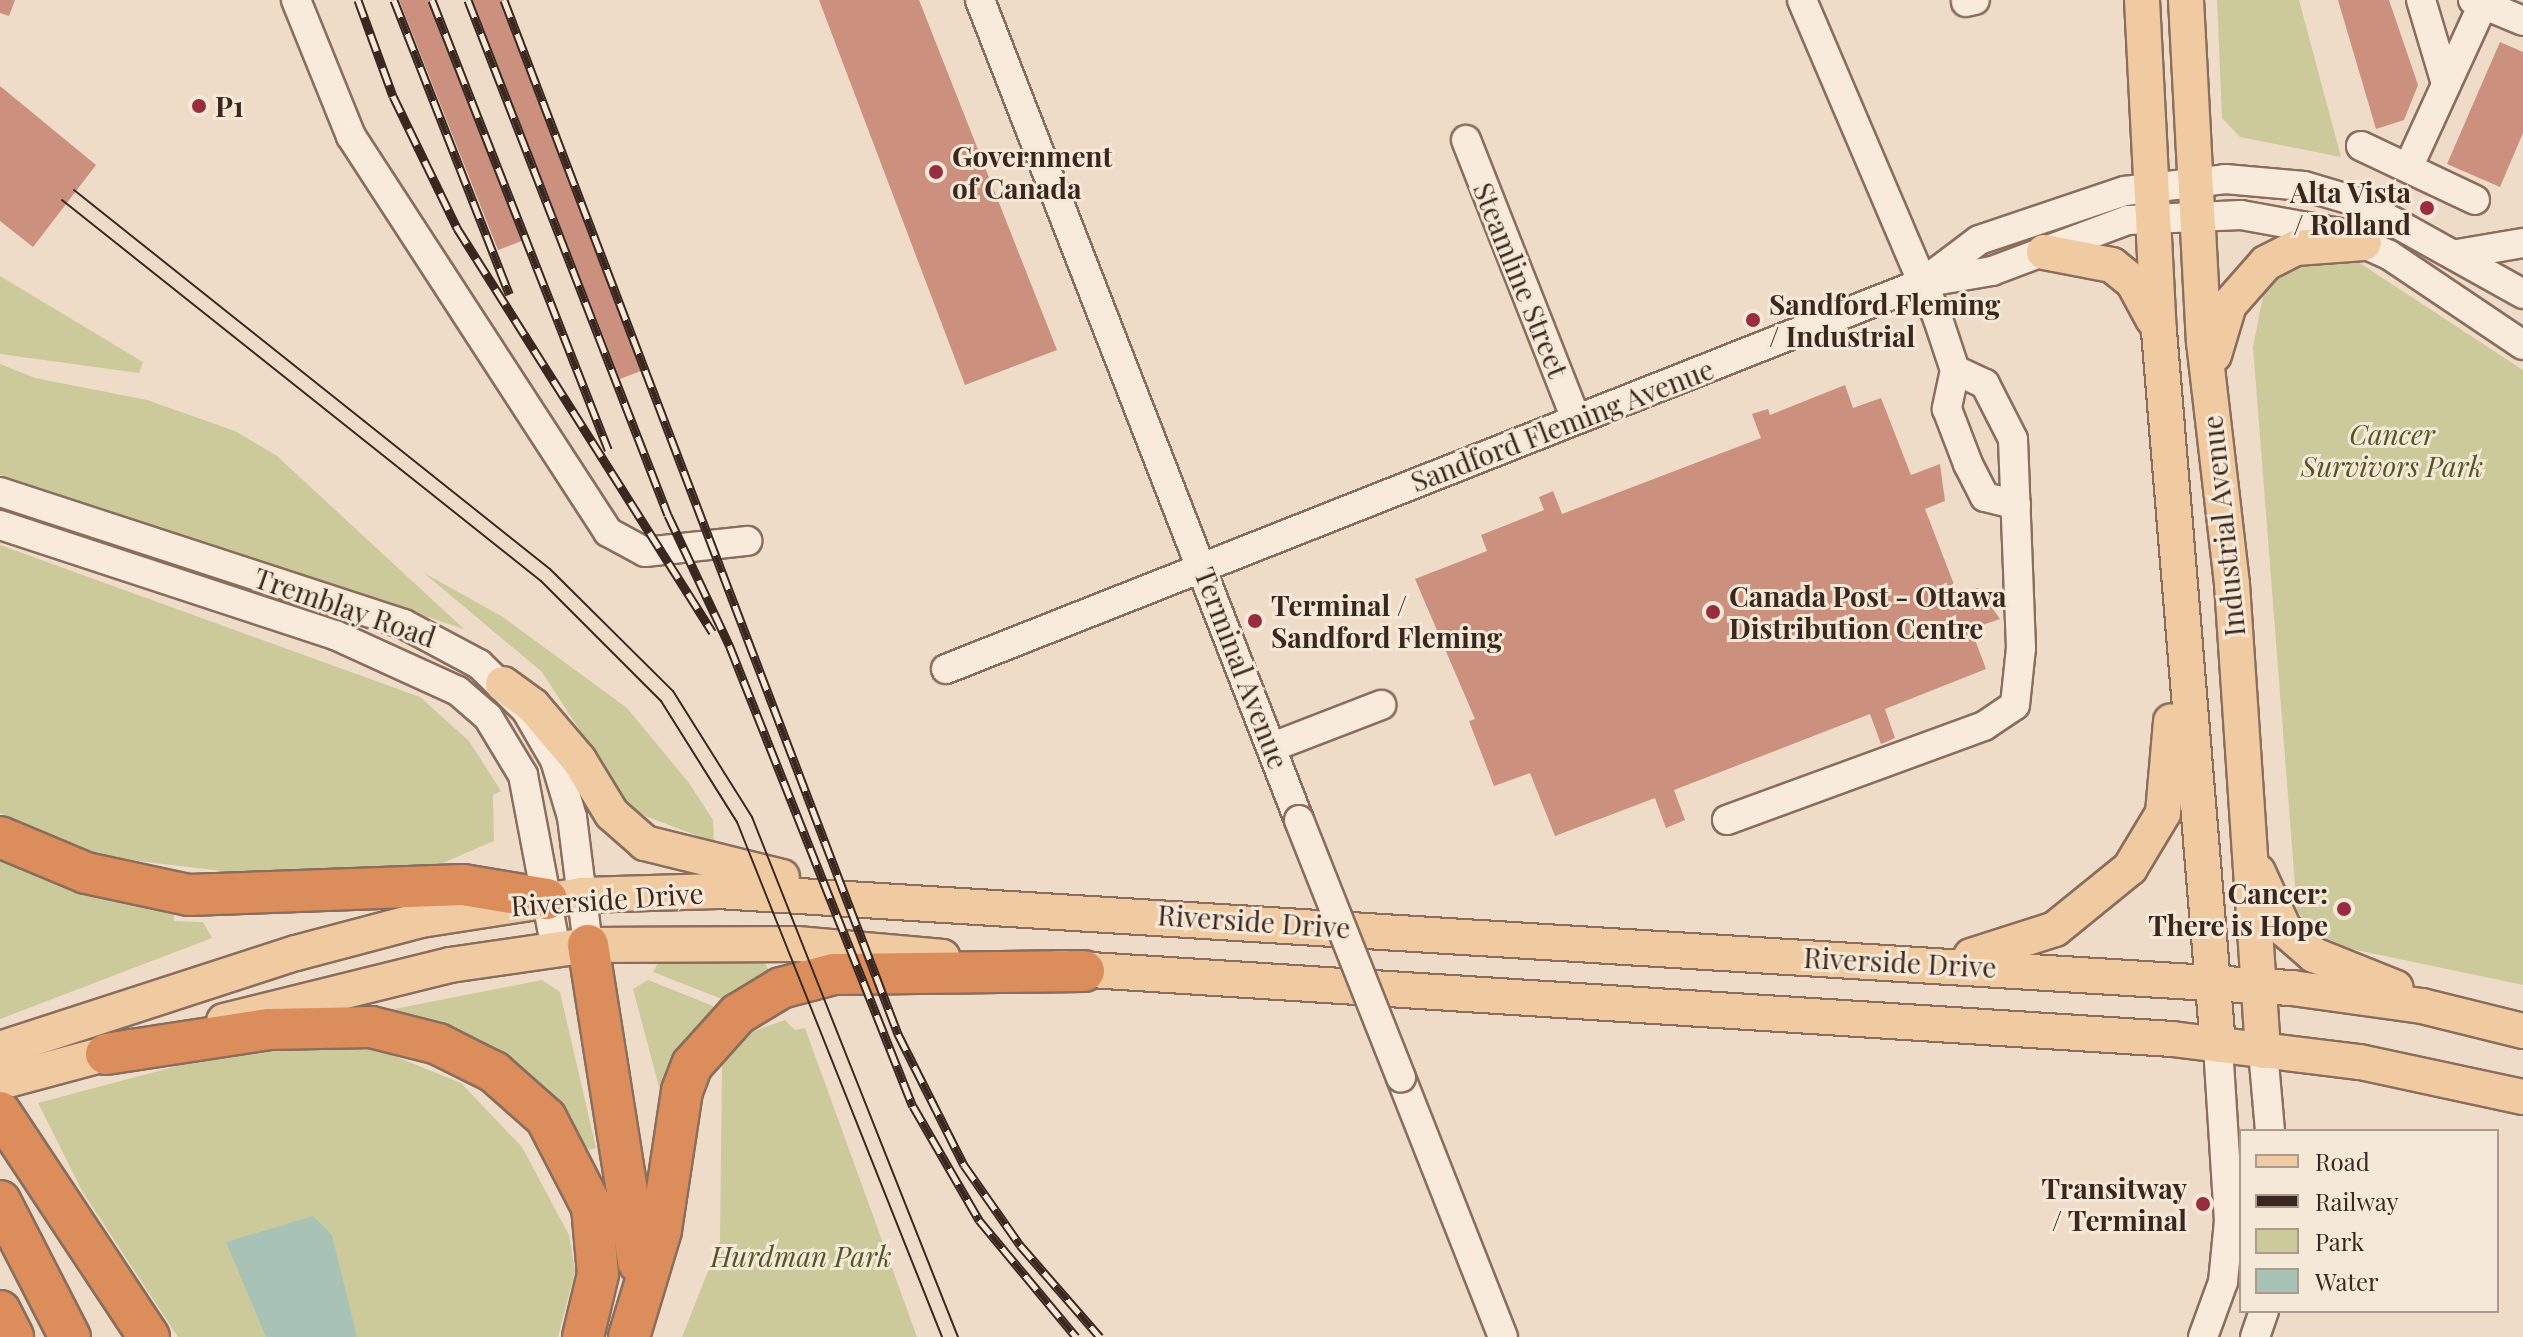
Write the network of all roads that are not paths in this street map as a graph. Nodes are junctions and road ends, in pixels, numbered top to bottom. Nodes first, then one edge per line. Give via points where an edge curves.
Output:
1 (296, 0) edge
2 (980, 0) edge
3 (1802, 0) edge
4 (2142, 0) edge
5 (2186, 0) edge
6 (2421, 0) edge
7 (2478, 2) edge
8 (2523, 21) edge
9 (2446, 84) junction
10 (1466, 140) dead end
11 (2361, 146) dead end
12 (2408, 168) junction
13 (2197, 179) junction
14 (2153, 200) junction
15 (2475, 200) dead end
16 (2200, 215) junction
17 (2364, 243) junction
18 (2523, 243) edge
19 (2044, 252) junction
20 (2458, 254) junction
21 (1922, 283) junction
22 (2523, 294) edge
23 (2159, 331) junction
24 (2523, 345) edge
25 (1955, 370) junction
26 (1576, 419) junction
27 (2213, 423) junction
28 (0, 492) edge
29 (2016, 505) junction
30 (0, 525) edge
31 (747, 541) dead end
32 (1203, 566) junction
33 (2179, 616) junction
34 (946, 669) dead end
35 (503, 684) junction
36 (1381, 705) dead end
37 (1275, 746) junction
38 (1727, 820) dead end
39 (0, 837) edge
40 (2245, 839) junction
41 (564, 897) junction
42 (892, 900) junction
43 (572, 947) junction
44 (1919, 963) junction
45 (1084, 971) junction
46 (2213, 983) junction
47 (2259, 985) junction
48 (2475, 1019) junction
49 (2523, 1031) edge
50 (2218, 1045) junction
51 (2263, 1051) junction
52 (106, 1054) junction
53 (4, 1080) edge
54 (2523, 1097) edge
55 (2270, 1129) edge
56 (0, 1201) edge
57 (0, 1311) edge
58 (2263, 1313) edge
59 (633, 1328) edge
60 (13, 1337) edge
61 (70, 1337) edge
62 (149, 1337) edge
63 (583, 1337) edge
64 (1503, 1337) edge
65 (2203, 1337) edge
66 (2255, 1337) edge

1 - 31 street via 351,136 608,532 645,552
2 - 32 street, Terminal Avenue
3 - 21 street
4 - 14 main road, Industrial Avenue
5 - 13 main road, Industrial Avenue
6 - 9 street
7 - 8 street
7 - 9 street
9 - 12 street
10 - 26 street, Steamline Street
11 - 12 street
12 - 15 street
13 - 14 street
13 - 16 main road, Industrial Avenue
13 - 20 street via 2330,192
14 - 16 street
14 - 19 street, Sandford Fleming Avenue
14 - 21 street, Sandford Fleming Avenue via 1979,240
14 - 23 main road, Industrial Avenue
16 - 17 street via 2295,221
16 - 27 main road, Industrial Avenue
17 - 24 street
17 - 27 main road via 2296,248 2239,288 2214,349
18 - 20 street
19 - 21 street, Sandford Fleming Avenue
19 - 23 main road via 2112,265 2143,296
20 - 22 street
21 - 25 street
21 - 26 street, Sandford Fleming Avenue
23 - 33 main road, Industrial Avenue
25 - 29 street via 1985,384 2006,415
25 - 29 street via 1947,409 1968,464 1985,497
26 - 32 street, Sandford Fleming Avenue
27 - 40 main road, Industrial Avenue via 2232,584
28 - 35 street, Tremblay Road via 404,624 458,649
29 - 38 street via 2021,648 2015,705 1984,726
30 - 41 street, Tremblay Road via 335,635 458,691 488,717 523,775
32 - 34 street, Sandford Fleming Avenue
32 - 37 street, Terminal Avenue
33 - 44 main road via 2170,781 2163,813 2130,868 2055,929 1993,952
33 - 46 main road, Industrial Avenue
35 - 41 street, Tremblay Road via 555,760
35 - 42 main road via 533,706 579,760 612,814 648,845
36 - 37 street
37 - 64 street, Terminal Avenue, bridge via 1299,820
39 - 41 highway via 86,873 189,895 463,885
40 - 47 main road, Industrial Avenue
40 - 48 main road via 2284,929 2314,955
41 - 42 main road, Riverside Drive via 718,891
41 - 43 street, Tremblay Road
41 - 53 main road, Riverside Drive via 368,932
42 - 44 main road, Riverside Drive
43 - 45 main road, Riverside Drive via 797,944
43 - 52 main road, Riverside Drive via 384,979
43 - 59 highway via 635,1212
44 - 46 main road, Riverside Drive
45 - 50 main road, Riverside Drive
45 - 59 highway via 834,974 781,988 738,1014 692,1065 682,1091 661,1230
46 - 47 main road, Riverside Drive
46 - 50 main road, Industrial Avenue
47 - 48 main road, Riverside Drive
47 - 51 main road, Industrial Avenue
48 - 49 main road, Riverside Drive
50 - 51 main road, Riverside Drive
50 - 65 street via 2229,1221 2223,1282
51 - 54 main road, Riverside Drive via 2360,1062
51 - 55 street
52 - 53 main road, Riverside Drive
52 - 63 highway via 270,1029 356,1026 438,1044 494,1072 546,1118 592,1207 598,1274
53 - 62 highway
56 - 61 highway
57 - 60 highway
58 - 66 street

